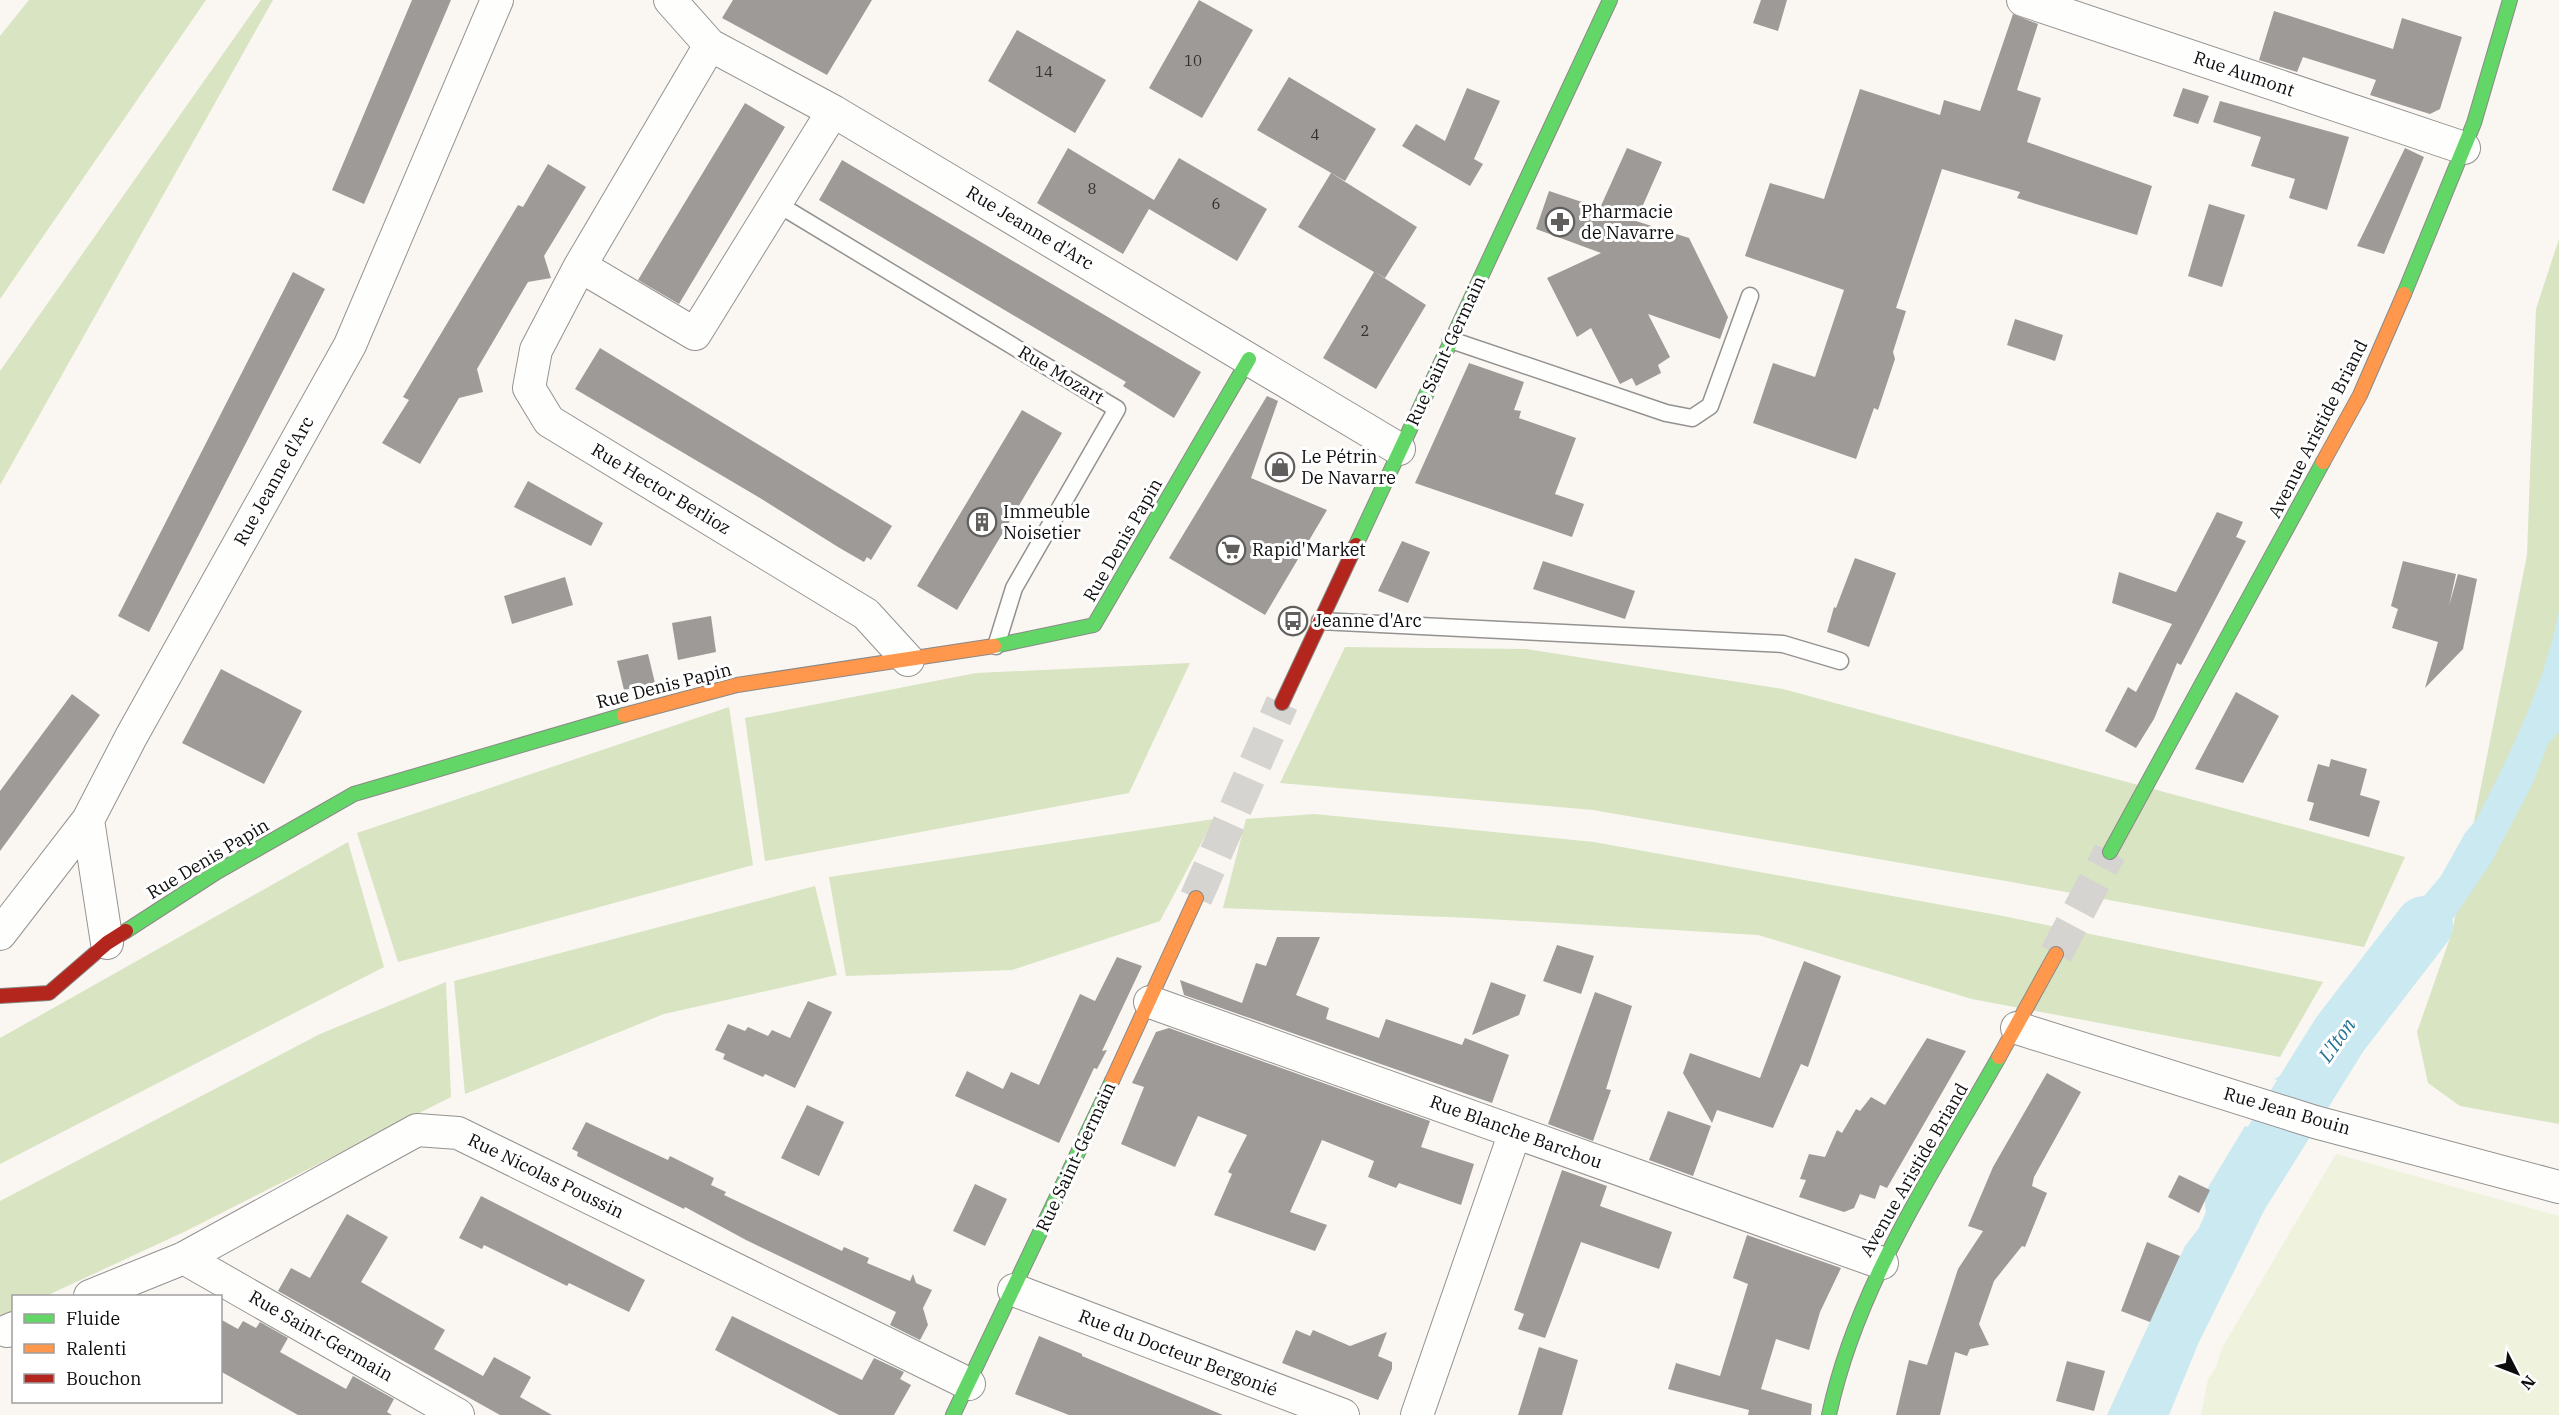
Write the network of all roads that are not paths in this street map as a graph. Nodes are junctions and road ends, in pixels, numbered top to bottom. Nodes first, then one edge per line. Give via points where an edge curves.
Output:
1 (497, 0) edge
2 (670, 0) edge
3 (1610, 0) edge
4 (2023, 0) edge
5 (2510, 0) edge
6 (710, 45) junction
7 (833, 111) junction
8 (2464, 148) junction
9 (776, 203) junction
10 (580, 266) junction
11 (1750, 296) dead end
12 (1451, 340) junction
13 (1249, 359) junction
14 (1399, 449) junction
15 (1320, 621) junction
16 (996, 646) junction
17 (908, 660) junction
18 (1840, 662) dead end
19 (1282, 703) tunnel mouth
20 (88, 820) junction
21 (2110, 852) tunnel mouth
22 (1196, 898) tunnel mouth
23 (0, 934) edge
24 (107, 944) junction
25 (2056, 954) tunnel mouth
26 (0, 996) edge
27 (1150, 1002) junction
28 (2017, 1028) junction
29 (1515, 1132) junction
30 (2559, 1187) edge
31 (184, 1258) junction
32 (1882, 1263) junction
33 (1014, 1290) junction
34 (92, 1295) edge
35 (969, 1384) junction
36 (458, 1415) edge
37 (953, 1415) edge
38 (1343, 1415) edge
39 (1417, 1415) edge
40 (1829, 1415) edge

1 - 20 street, Rue Jeanne d'Arc via 350,345
2 - 6 street, Rue Jeanne d'Arc
3 - 12 street, Rue Saint-Germain
4 - 8 street, Rue Aumont
5 - 8 street, Avenue Aristide Briand
6 - 7 street, Rue Jeanne d'Arc
6 - 10 street
7 - 9 street
7 - 13 street, Rue Jeanne d'Arc
8 - 21 street, Avenue Aristide Briand via 2360,395
9 - 10 street via 695,334
9 - 16 lane, Rue Mozart via 1117,409 1014,588
10 - 17 street, Rue Hector Berlioz via 536,350 529,388 549,421 866,614
11 - 12 lane via 1710,406 1692,418 1666,413
12 - 14 street, Rue Saint-Germain
13 - 14 street, Rue Jeanne d'Arc
13 - 16 street, Rue Denis Papin via 1094,625
14 - 15 street, Rue Saint-Germain
15 - 18 lane via 1783,645
15 - 19 street, Rue Saint-Germain
16 - 17 street, Rue Denis Papin
17 - 24 street, Rue Denis Papin via 737,685 555,733 354,794 217,872
20 - 23 street, Rue Jeanne d'Arc
20 - 24 street
22 - 27 street, Rue Saint-Germain
24 - 26 street, Rue Denis Papin via 49,993
25 - 28 street, Avenue Aristide Briand
27 - 29 street, Rue Blanche Barchou
27 - 33 street, Rue Saint-Germain
28 - 30 street, Rue Jean Bouin via 2314,1122
28 - 32 street, Avenue Aristide Briand
29 - 32 street, Rue Blanche Barchou
29 - 39 street
31 - 34 street, Rue Nicolas Poussin
31 - 35 street, Rue Nicolas Poussin via 417,1130 458,1133
31 - 36 street, Rue Saint-Germain
32 - 40 street, Avenue Aristide Briand via 1854,1319 1837,1368
33 - 35 street, Rue Saint-Germain
33 - 38 street, Rue du Docteur Bergonié
35 - 37 street, Rue Saint-Germain

